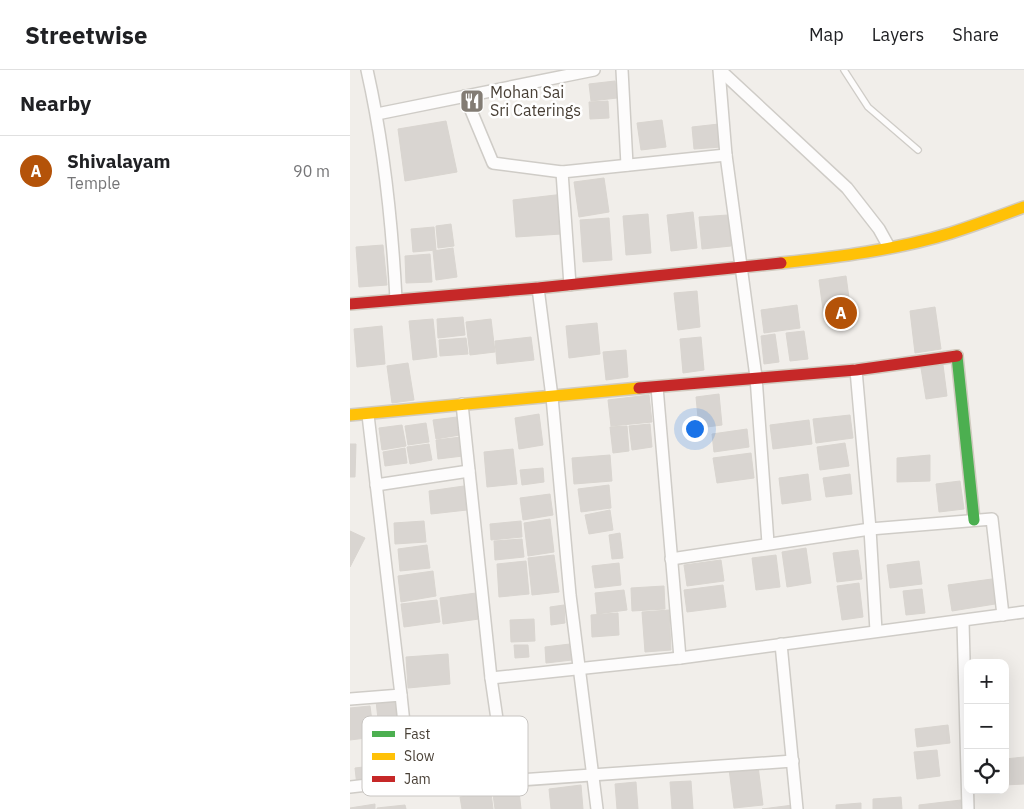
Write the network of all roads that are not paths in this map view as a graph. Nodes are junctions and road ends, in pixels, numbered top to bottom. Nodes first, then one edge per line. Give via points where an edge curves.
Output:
1 (368, 70) edge
2 (594, 70) edge
3 (622, 70) edge
4 (720, 70) edge
5 (844, 70) edge
6 (465, 96) junction
7 (377, 114) junction
8 (918, 150) dead end
9 (726, 155) junction
10 (627, 165) junction
11 (562, 172) junction
12 (1024, 207) edge
13 (889, 247) junction
14 (742, 266) junction
15 (570, 285) junction
16 (538, 288) junction
17 (396, 299) junction
18 (350, 304) edge
19 (856, 370) junction
20 (756, 376) junction
21 (657, 387) junction
22 (552, 397) junction
23 (462, 404) junction
24 (350, 415) edge
25 (368, 415) junction
26 (469, 471) junction
27 (376, 485) junction
28 (974, 520) junction
29 (870, 529) junction
30 (768, 543) junction
31 (671, 559) junction
32 (1024, 612) edge
33 (1003, 615) junction
34 (963, 622) junction
35 (876, 631) junction
36 (781, 644) junction
37 (680, 658) junction
38 (579, 668) junction
39 (491, 678) junction
40 (401, 695) junction
41 (350, 699) edge
42 (403, 716) edge
43 (497, 716) edge
44 (792, 761) junction
45 (593, 774) junction
46 (528, 779) edge
47 (596, 809) edge
48 (797, 809) edge
49 (968, 809) edge

1 - 7 street
2 - 6 street
3 - 10 street
4 - 9 street
4 - 13 street via 847,188 880,229
5 - 8 lane via 868,107
6 - 7 street
6 - 11 street via 493,163
7 - 17 street via 392,231
9 - 10 street
9 - 14 street
10 - 11 street
11 - 15 street
12 - 13 street via 951,232
13 - 14 street via 837,257
14 - 15 street
14 - 20 street
15 - 16 street
16 - 17 street
16 - 22 street
17 - 18 street
19 - 20 street
19 - 28 street via 957,356
19 - 29 street
20 - 21 street
20 - 30 street
21 - 22 street
21 - 31 street
22 - 23 street
22 - 38 street
23 - 25 street
23 - 26 street
24 - 25 street
25 - 27 street
26 - 27 street
26 - 39 street
27 - 40 street
28 - 29 street
28 - 33 street via 992,519
29 - 30 street
29 - 35 street
30 - 31 street
31 - 37 street
32 - 33 street
33 - 34 street
34 - 35 street
34 - 49 street
35 - 36 street
36 - 37 street
36 - 44 street
37 - 38 street
38 - 39 street
38 - 45 street
39 - 43 street
40 - 41 street
40 - 42 street
44 - 45 street
44 - 48 street
45 - 46 street
45 - 47 street

